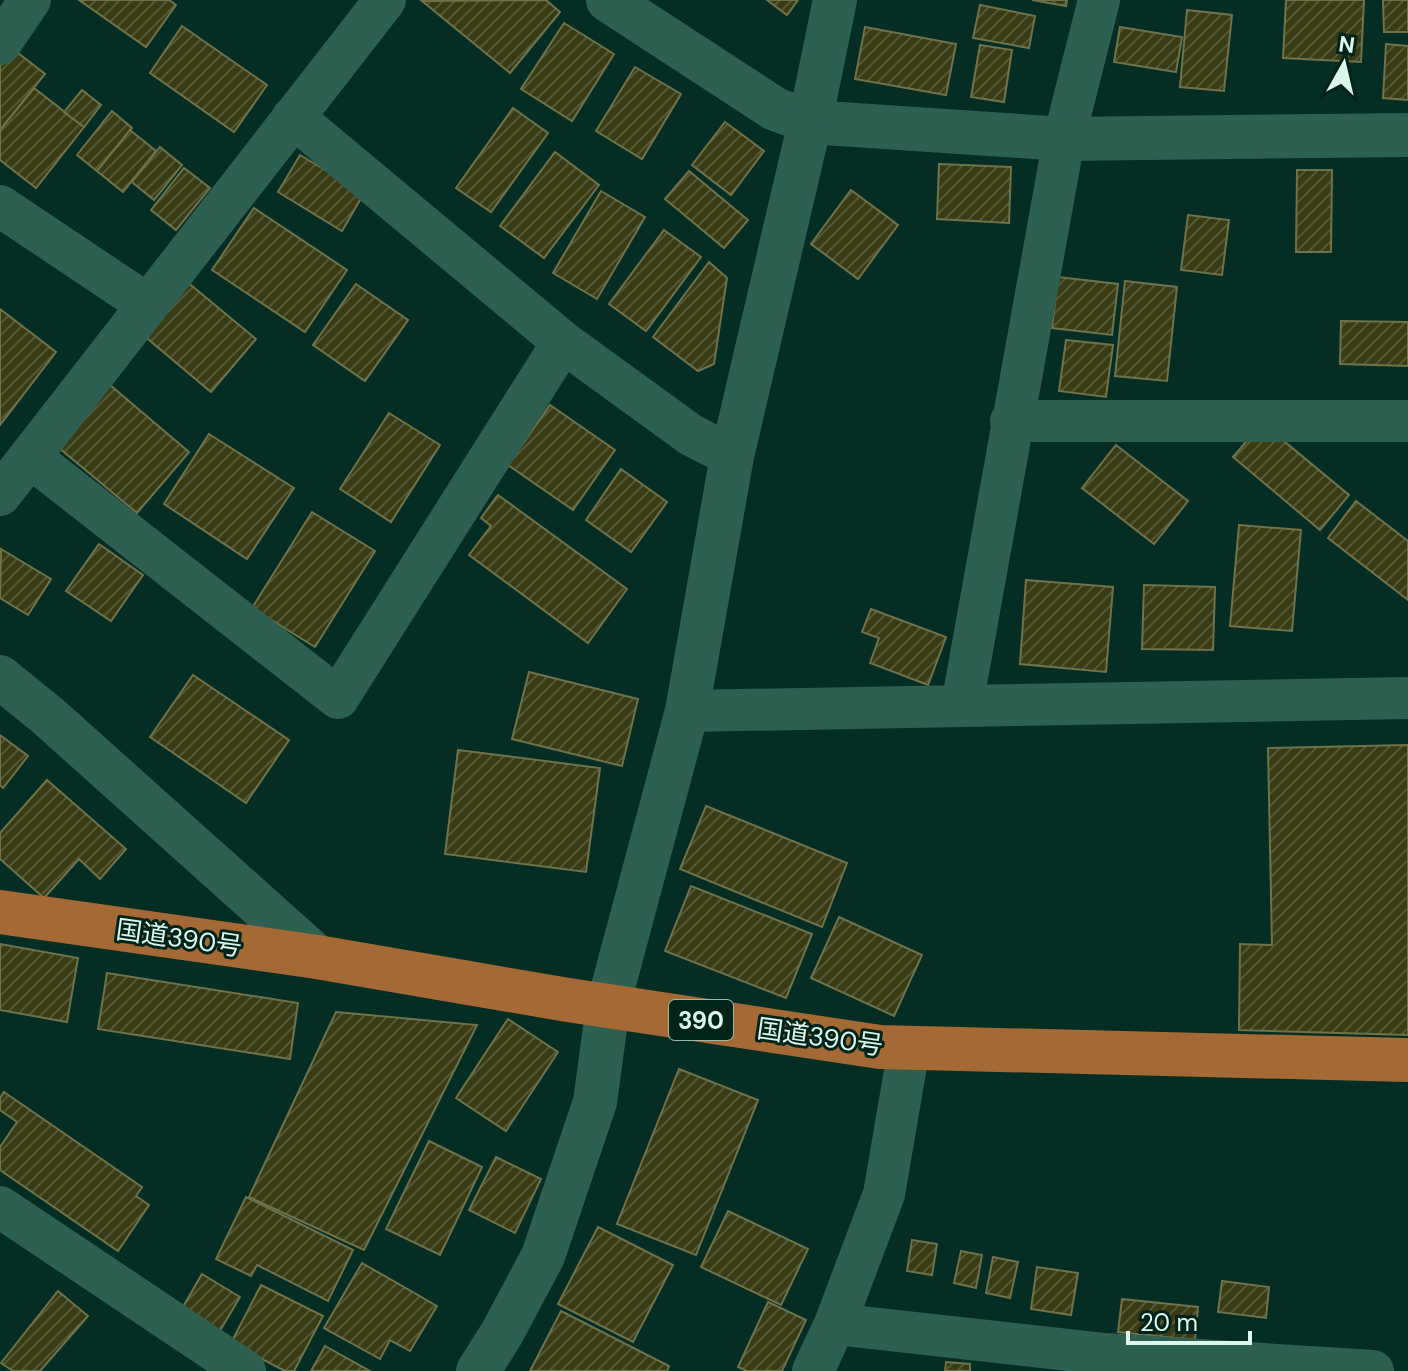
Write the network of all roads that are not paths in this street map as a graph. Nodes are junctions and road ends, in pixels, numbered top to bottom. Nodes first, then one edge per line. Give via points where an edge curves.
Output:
1 (385, 0) edge
2 (608, 0) edge
3 (835, 0) edge
4 (1099, 0) edge
5 (293, 117) junction
6 (810, 122) junction
7 (1408, 135) edge
8 (1064, 139) junction
9 (0, 206) edge
10 (148, 305) junction
11 (563, 342) junction
12 (1011, 421) junction
13 (1408, 421) edge
14 (732, 456) junction
15 (30, 457) junction
16 (0, 495) edge
17 (0, 677) edge
18 (1408, 698) edge
19 (962, 705) junction
20 (687, 711) junction
21 (0, 912) edge
22 (317, 957) junction
23 (608, 1006) junction
24 (909, 1048) junction
25 (1408, 1060) edge
26 (0, 1207) edge
27 (835, 1324) junction
28 (1090, 1362) edge
29 (245, 1371) edge
30 (478, 1371) edge
31 (813, 1371) edge
32 (1373, 1371) edge

1 - 5 street
2 - 6 street via 775,109
3 - 6 street
4 - 8 street
5 - 10 street
5 - 11 street
6 - 8 street
6 - 14 street
7 - 8 street
8 - 12 street
9 - 10 street
10 - 15 street
11 - 14 street via 691,435
11 - 15 street via 338,698
12 - 13 street
12 - 19 street
14 - 20 street
15 - 16 street
17 - 22 street
18 - 19 street
19 - 20 street
20 - 23 street
21 - 22 highway, 国道390号 / 390
22 - 23 highway, 国道390号 / 390
23 - 24 highway, 国道390号 / 390
23 - 30 street via 595,1102 543,1256
24 - 25 highway, 国道390号 / 390
24 - 27 street via 884,1194
26 - 29 street
27 - 28 street
27 - 31 street
28 - 32 street

